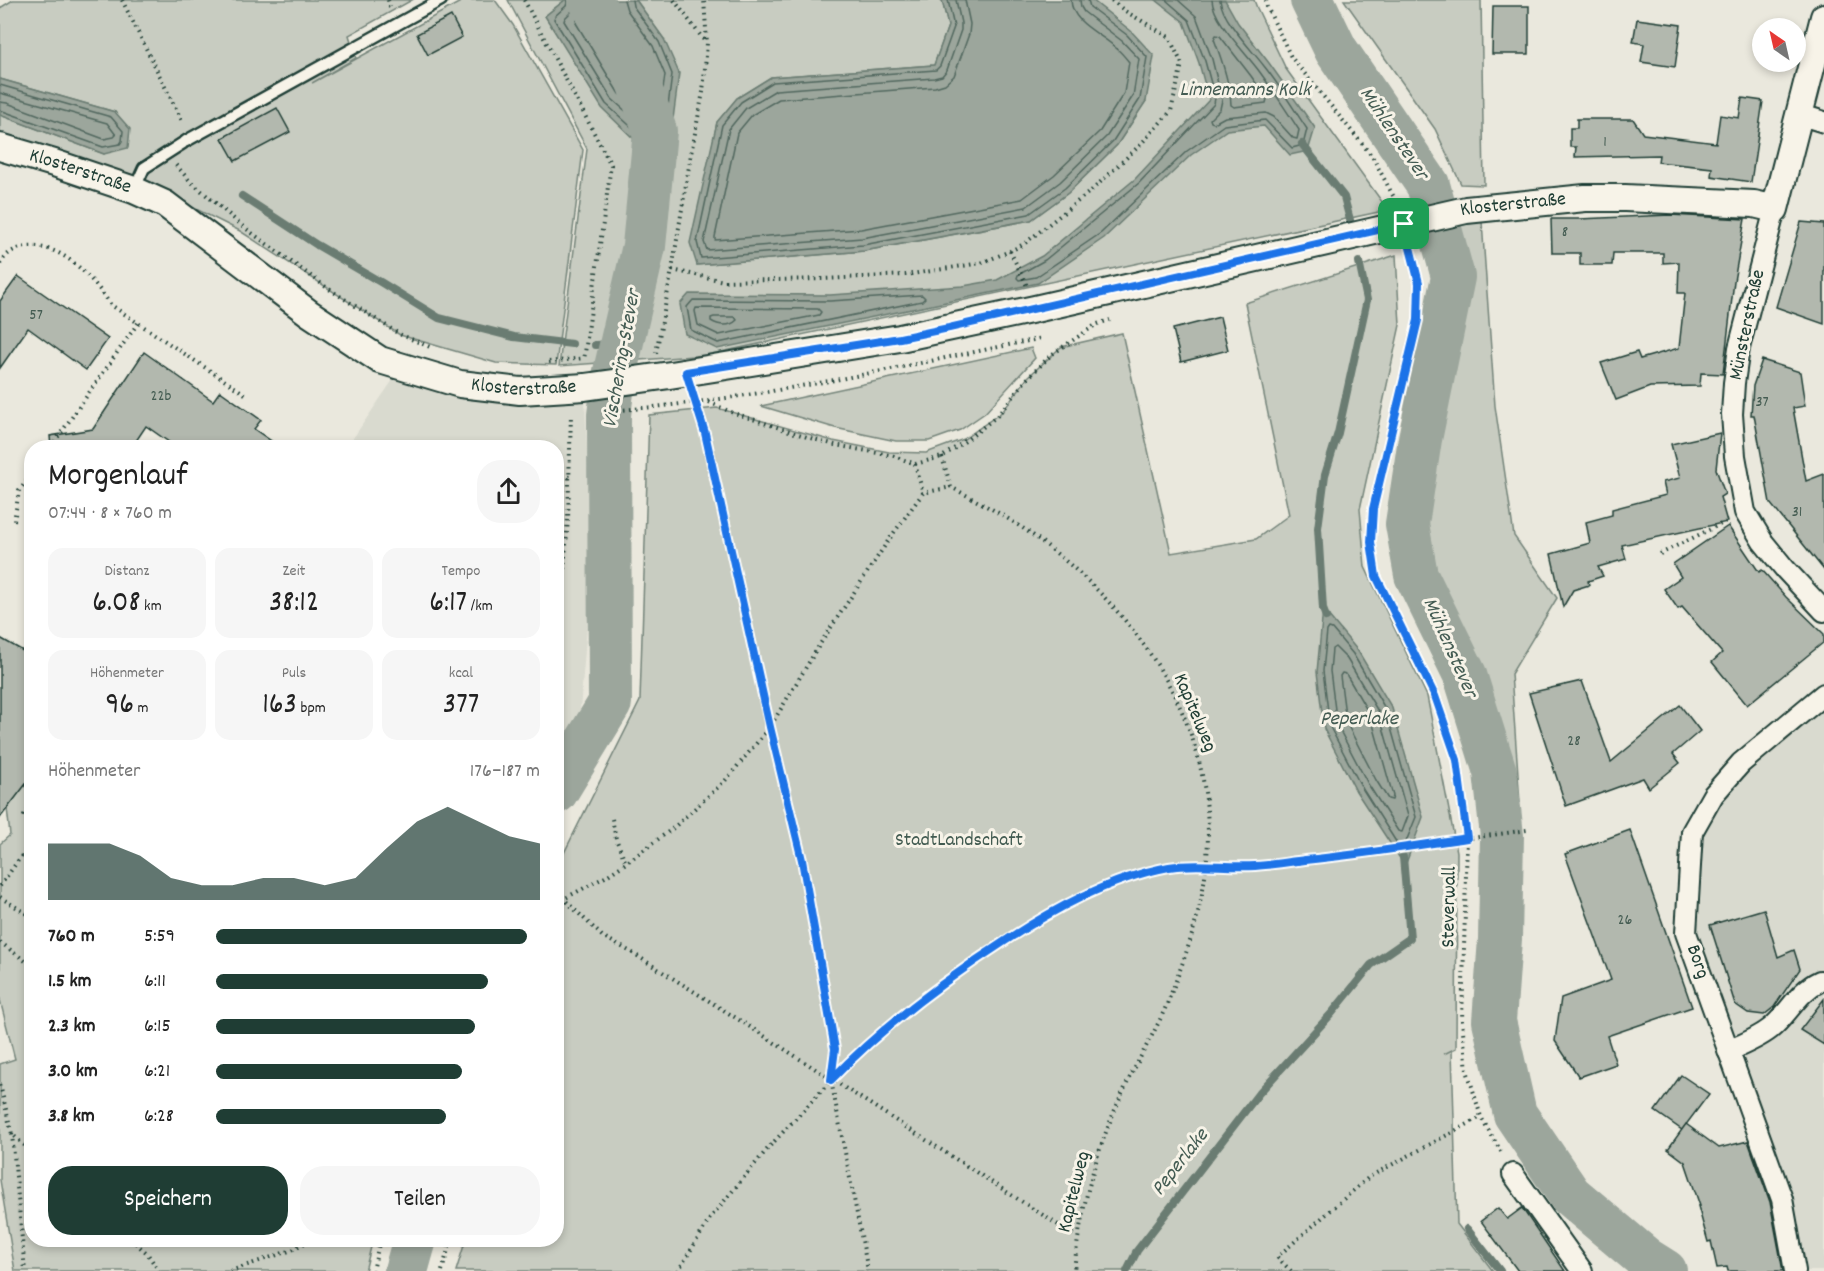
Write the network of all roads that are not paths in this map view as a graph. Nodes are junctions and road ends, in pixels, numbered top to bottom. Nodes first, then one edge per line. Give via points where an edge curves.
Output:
1 (441, 0) edge
2 (1824, 16) edge
3 (1798, 114) junction
4 (1824, 122) edge
5 (0, 147) edge
6 (134, 190) junction
7 (1775, 208) junction
8 (1824, 611) edge
9 (1824, 694) edge
10 (1822, 979) edge
11 (1728, 1051) junction
12 (1513, 1174) road end
13 (1582, 1271) edge
14 (1795, 1271) edge

1 - 6 lane via 166,153 144,168
2 - 3 street, Münsterstraße
3 - 4 street
3 - 7 street, Münsterstraße
5 - 6 street, Klosterstraße
6 - 7 street, Klosterstraße via 165,204 309,313 380,360 460,384 520,391 652,378 900,338 1466,210 1585,198
7 - 8 street, Münsterstraße via 1739,348 1732,414 1735,456 1745,512 1785,570
9 - 11 street, Borg via 1741,763 1713,795 1692,832 1686,933
10 - 11 street via 1809,986 1770,1029
11 - 14 street, Borg via 1782,1199
12 - 13 street

